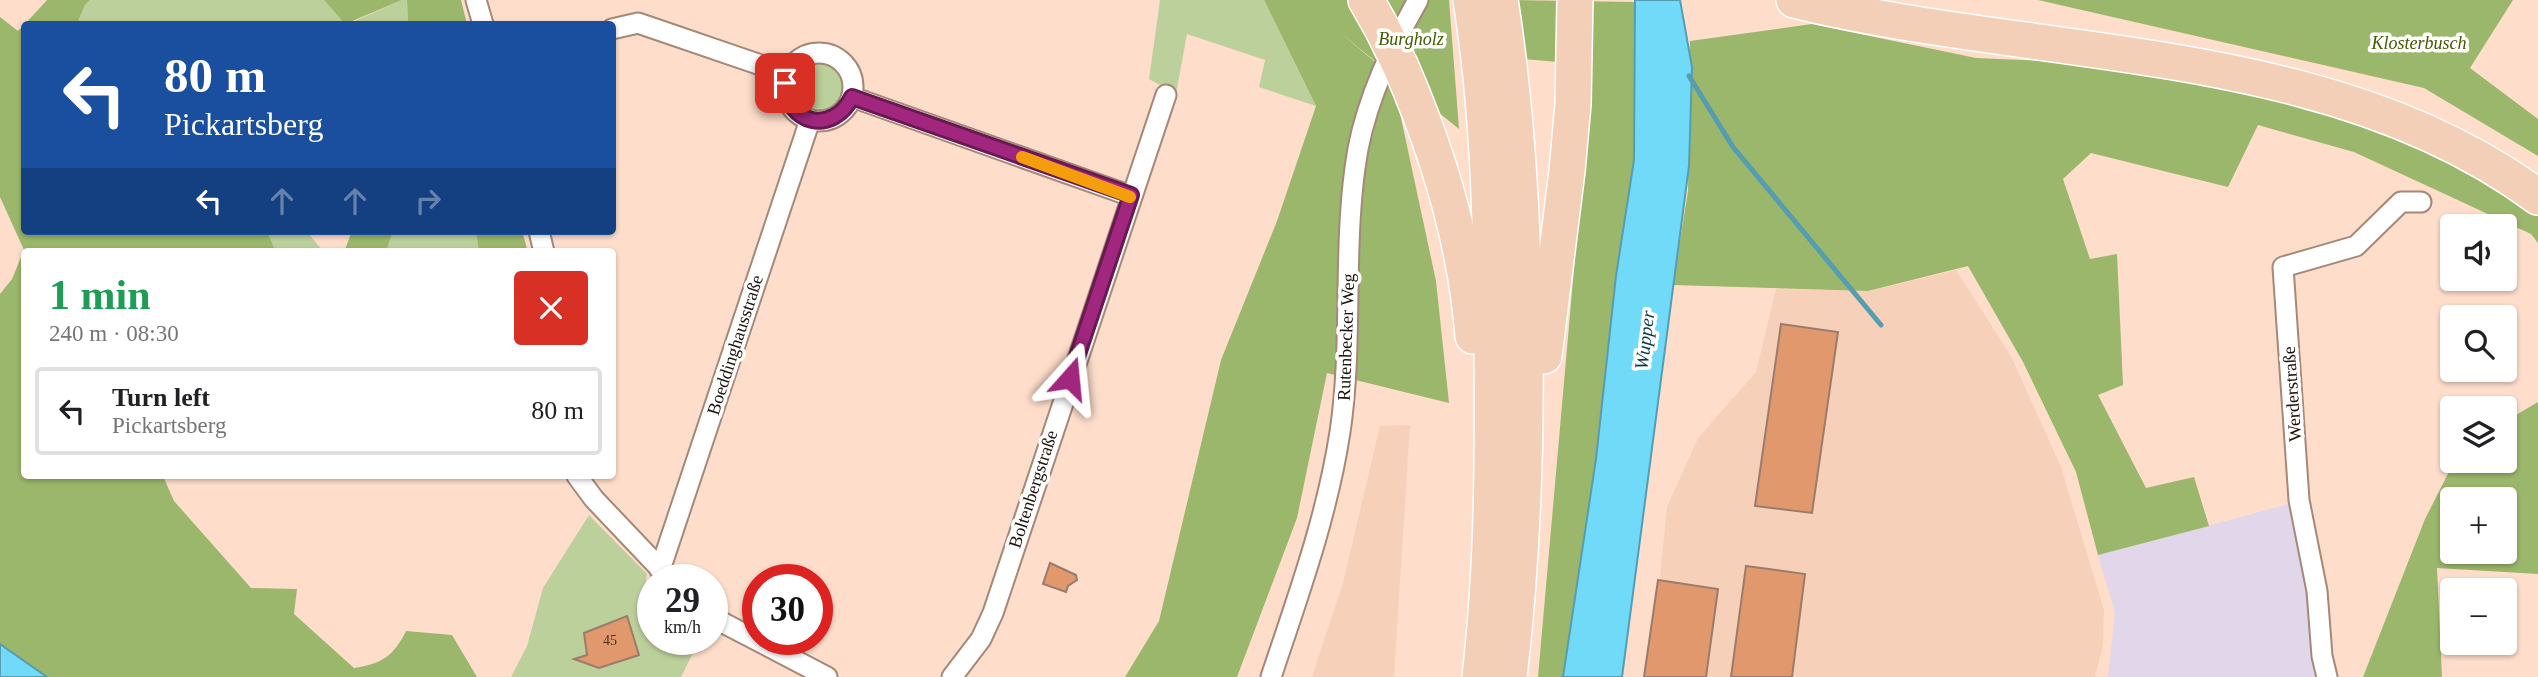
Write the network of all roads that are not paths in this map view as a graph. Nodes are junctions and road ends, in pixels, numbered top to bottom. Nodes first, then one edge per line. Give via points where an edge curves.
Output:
1 (476, 0) edge
2 (1418, 0) edge
3 (1471, 0) edge
4 (1500, 0) edge
5 (1575, 0) edge
6 (1794, 0) edge
7 (1890, 0) edge
8 (1375, 15) edge
9 (482, 21) edge
10 (1977, 24) junction
11 (616, 28) edge
12 (787, 74) junction
13 (1166, 94) dead end
14 (852, 97) junction
15 (810, 120) junction
16 (2538, 173) edge
17 (1131, 195) junction
18 (2538, 197) edge
19 (2421, 202) dead end
20 (1526, 476) junction
21 (579, 479) edge
22 (656, 564) edge
23 (668, 564) edge
24 (728, 625) edge
25 (827, 677) edge
26 (953, 677) edge
27 (1271, 677) edge
28 (1469, 677) edge
29 (1480, 677) edge
30 (1509, 677) edge
31 (2327, 677) edge

1 - 9 street
2 - 27 street, Rutenbecker Weg via 1380,78 1355,165 1340,433 1323,520
3 - 29 highway via 1491,279 1491,481
4 - 20 highway via 1519,161
5 - 20 highway via 1573,104 1544,351 1540,442
6 - 10 highway via 1867,16
7 - 10 highway
8 - 28 highway, bridge via 1433,148 1460,246 1471,318 1478,506
10 - 16 highway via 2163,42 2283,65 2417,107 2484,139
10 - 18 highway via 2196,66 2363,108 2472,155
11 - 12 street via 638,23
12 - 14 street via 802,57 824,52 845,63 851,74
12 - 15 street via 788,102
13 - 17 street, Boltenbergstraße
14 - 15 street via 831,119
14 - 17 street
15 - 23 street, Boeddinghausstraße
17 - 26 street, Boltenbergstraße via 993,613 981,639
19 - 31 street, Werderstraße via 2401,202 2356,246 2283,267 2299,500 2317,591
20 - 30 highway
21 - 22 street
24 - 25 street

